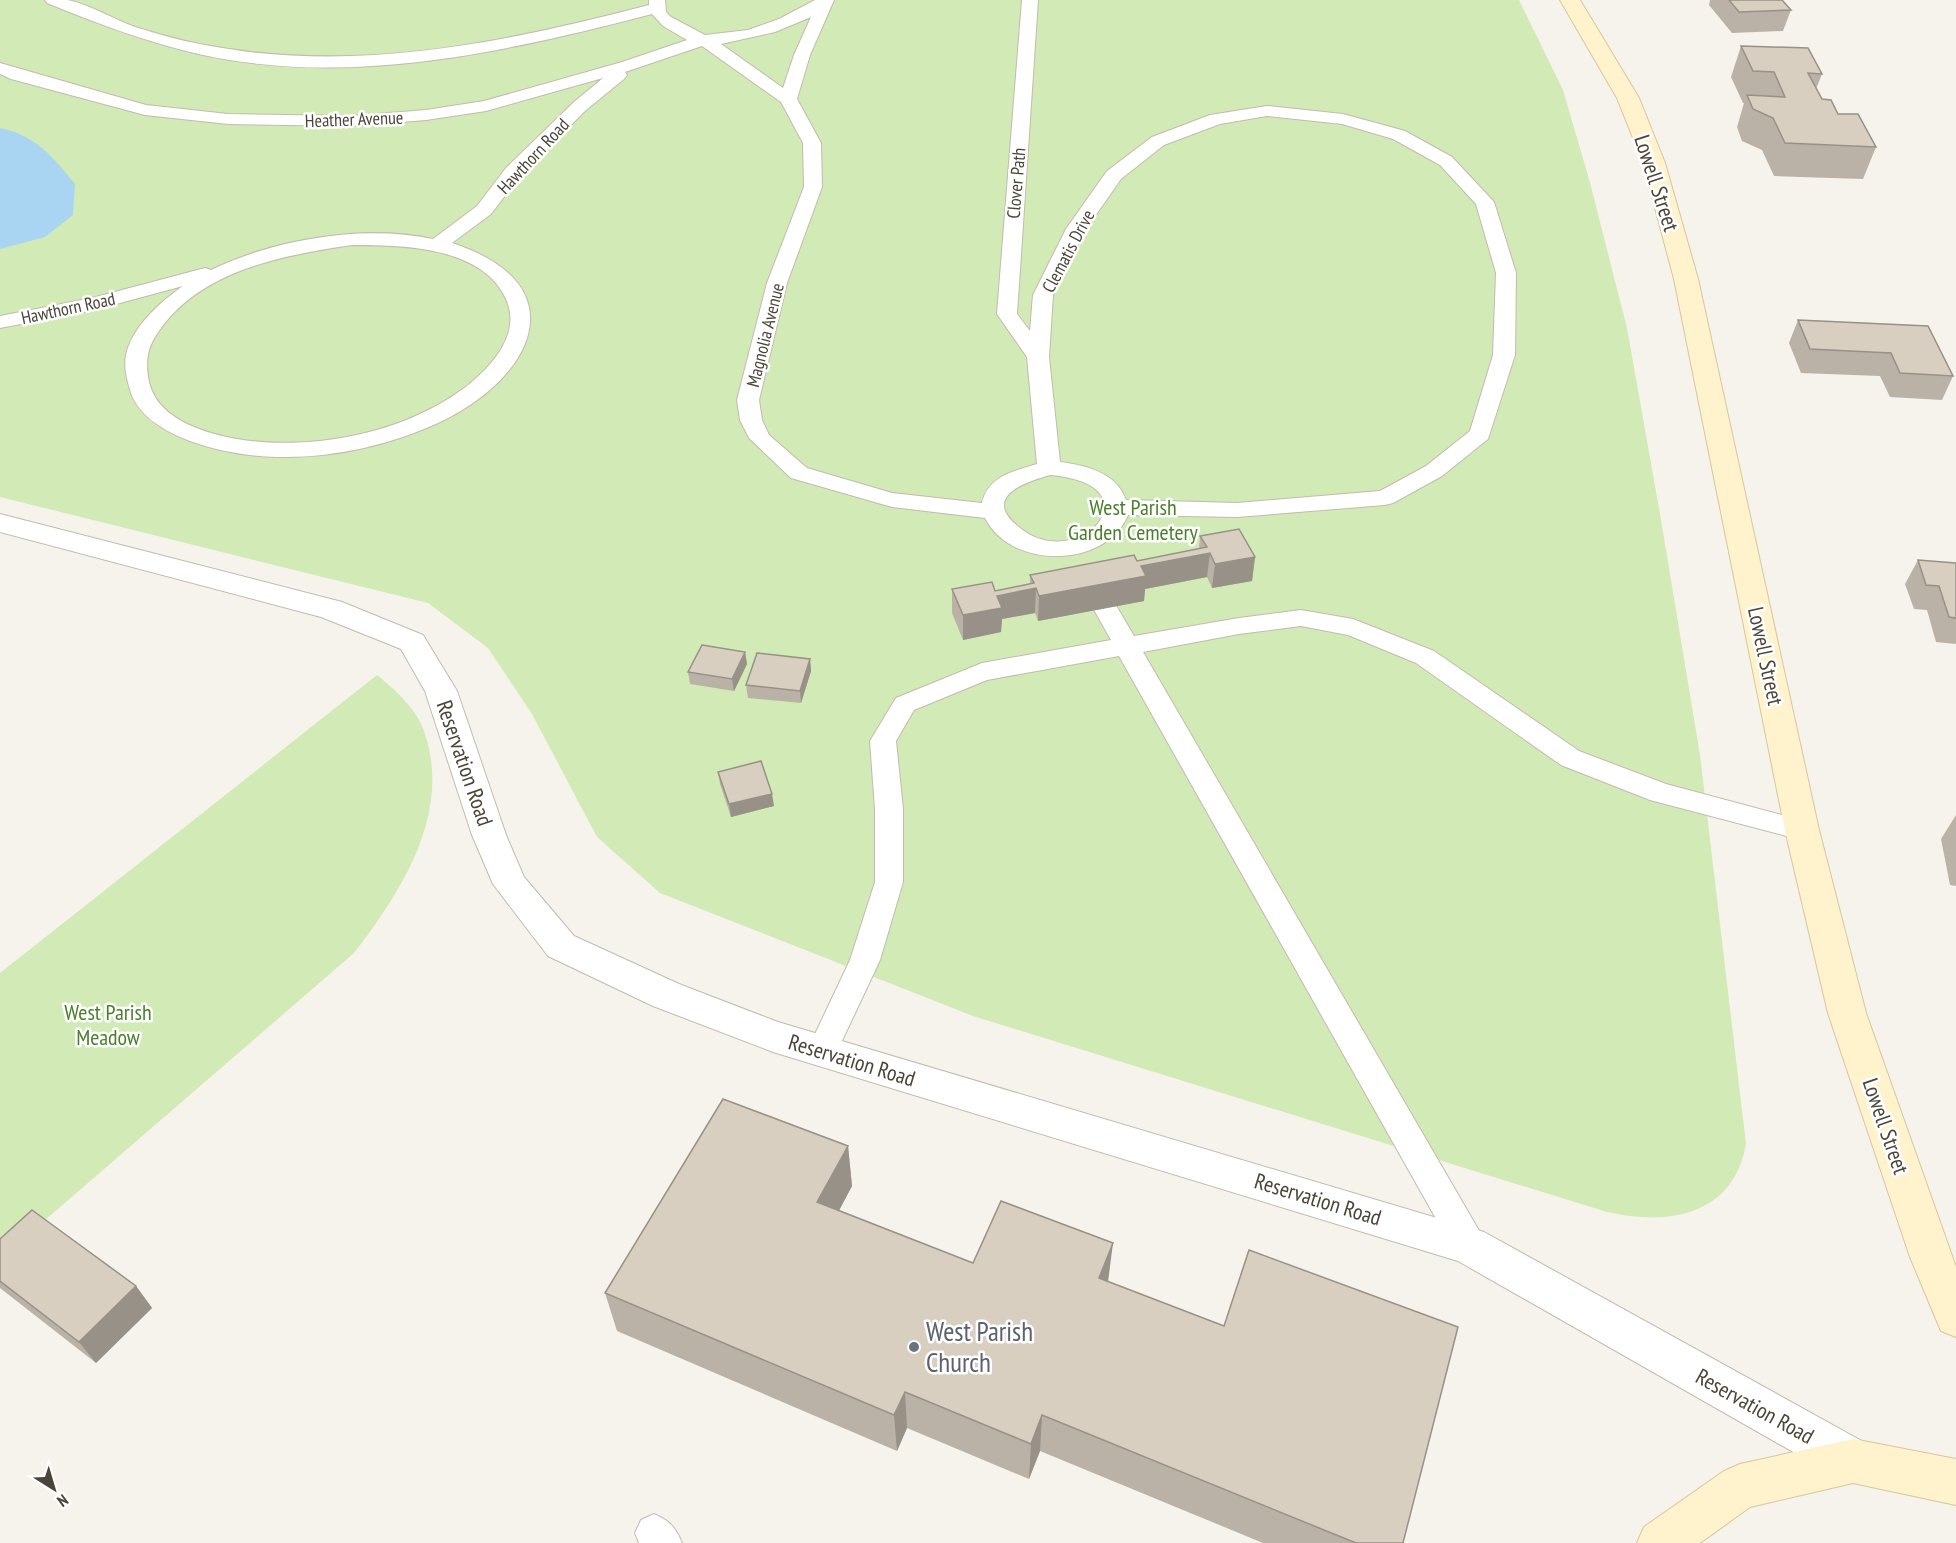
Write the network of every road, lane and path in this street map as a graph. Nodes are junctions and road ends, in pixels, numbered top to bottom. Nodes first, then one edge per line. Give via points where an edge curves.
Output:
1 (53, 0) edge
2 (625, 0) edge
3 (826, 0) edge
4 (1030, 0) edge
5 (1570, 0) edge
6 (657, 4) edge
7 (704, 40) junction
8 (628, 66) junction
9 (0, 68) edge
10 (788, 99) junction
11 (437, 245) junction
12 (241, 264) junction
13 (0, 322) edge
14 (1038, 357) junction
15 (1049, 468) junction
16 (1118, 507) junction
17 (992, 511) junction
18 (0, 523) edge
19 (1105, 608) edge
20 (1126, 648) junction
21 (1802, 830) junction
22 (822, 1051) junction
23 (1469, 1245) junction
24 (1956, 1317) edge
25 (1853, 1461) junction
26 (1956, 1482) edge
27 (1660, 1543) edge

1 - 6 lane via 146,37 208,52 276,61 340,63 473,51 547,37
2 - 6 lane
3 - 7 lane, Heather Avenue via 785,24
3 - 10 lane
4 - 14 lane, Clover Path via 1007,314
5 - 21 main road, Lowell Street via 1628,98 1654,163 1686,279
6 - 7 lane via 660,16
7 - 8 lane, Heather Avenue
7 - 10 lane
8 - 9 lane, Heather Avenue via 486,106 363,120 294,121 145,110
8 - 11 lane, Hawthorn Road via 580,106 513,172 484,210
10 - 17 lane, Magnolia Avenue via 812,143 813,187 774,293 748,400 751,420 760,438 799,473 892,500
11 - 12 lane via 399,239 352,239 307,245
11 - 12 lane via 480,260 509,284 521,314 514,347 488,381 443,411 385,435 319,448 254,449 198,438 157,416 136,387 136,353 156,320 192,289
12 - 13 lane, Hawthorn Road via 94,304
14 - 15 lane, Clematis Drive
14 - 16 lane, Clematis Drive via 1043,295 1076,229 1114,175 1158,141 1216,119 1267,111 1343,119 1399,135 1446,161 1485,202 1506,273 1504,355 1480,434 1434,471 1385,498 1237,510
15 - 16 lane via 1087,475 1103,483
15 - 17 lane via 1012,477 992,499
16 - 17 lane via 1116,520 1077,557 1028,544 1004,530
18 - 22 street, Reservation Road via 331,609 412,642 441,691 489,835 510,884 561,946 666,995
19 - 20 lane
20 - 21 lane via 1300,618 1353,627 1425,657 1570,758 1660,794
20 - 22 lane via 982,672 905,704 884,741 889,882 865,960
20 - 23 lane
21 - 24 main road, Lowell Street via 1847,1013 1931,1257
22 - 23 street, Reservation Road
23 - 25 street, Reservation Road
25 - 26 main road
25 - 27 main road via 1740,1487

